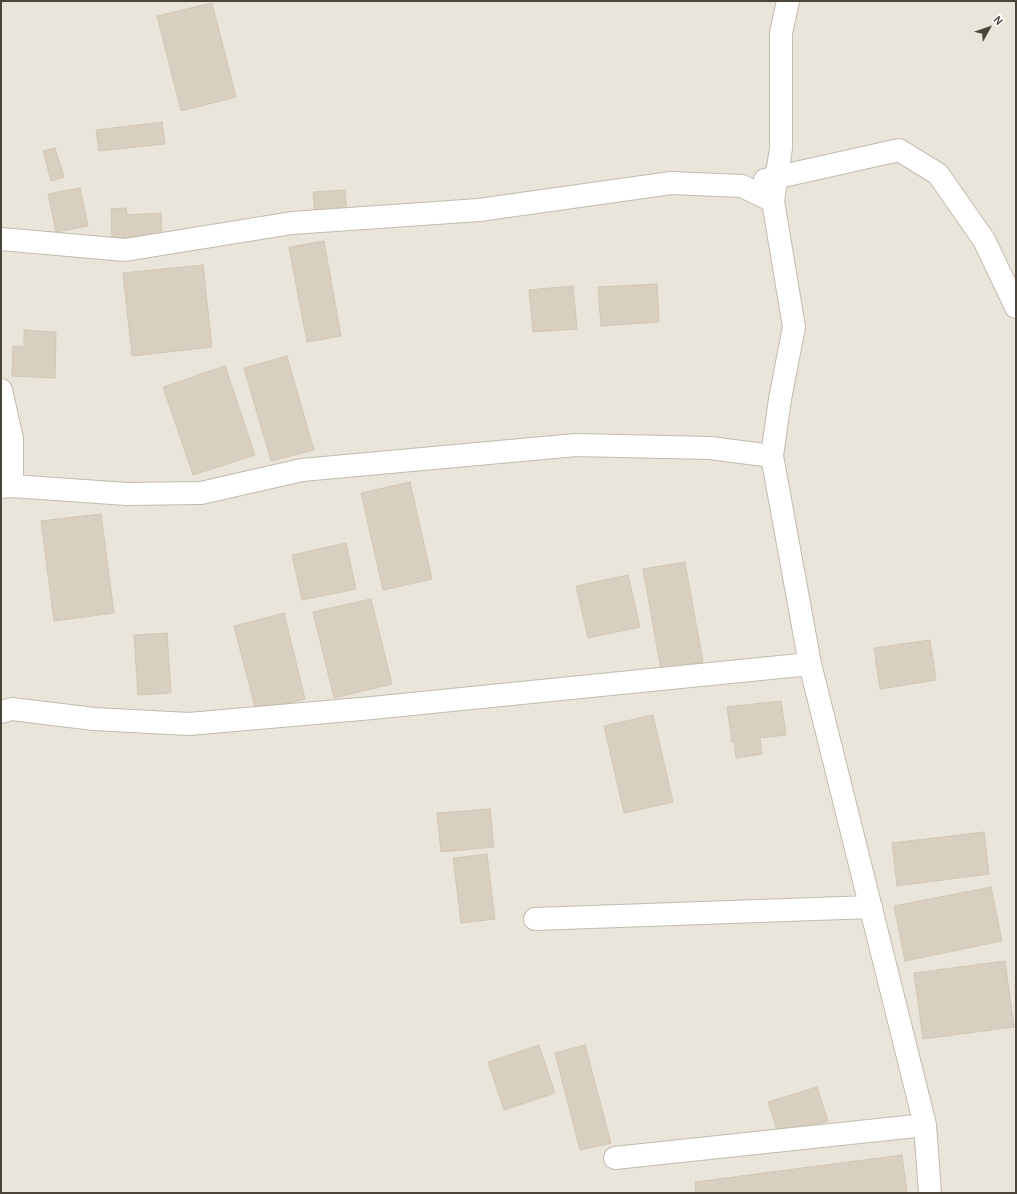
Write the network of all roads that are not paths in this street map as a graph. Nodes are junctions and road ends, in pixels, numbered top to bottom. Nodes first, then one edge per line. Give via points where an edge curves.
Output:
1 (772, 1) edge
2 (788, 1) edge
3 (781, 33) junction
4 (777, 177) junction
5 (742, 186) junction
6 (773, 201) junction
7 (1, 239) edge
8 (1016, 307) edge
9 (1, 390) edge
10 (772, 456) junction
11 (7, 487) edge
12 (810, 664) junction
13 (1, 712) edge
14 (871, 907) junction
15 (535, 919) dead end
16 (925, 1125) junction
17 (615, 1158) dead end
18 (930, 1193) edge

1 - 3 street
2 - 3 street
3 - 4 street via 781,148
4 - 5 street
4 - 6 street
4 - 8 street via 899,150 938,174 984,240
5 - 6 street
5 - 7 street via 671,183 479,210 292,223 125,250
6 - 10 street via 794,328
9 - 11 street via 12,440
10 - 11 street via 710,448 576,445 302,470 201,493 127,494
10 - 12 street
12 - 13 street via 189,724 94,719 12,709
12 - 14 street
14 - 15 street
14 - 16 street
16 - 17 street
16 - 18 street

